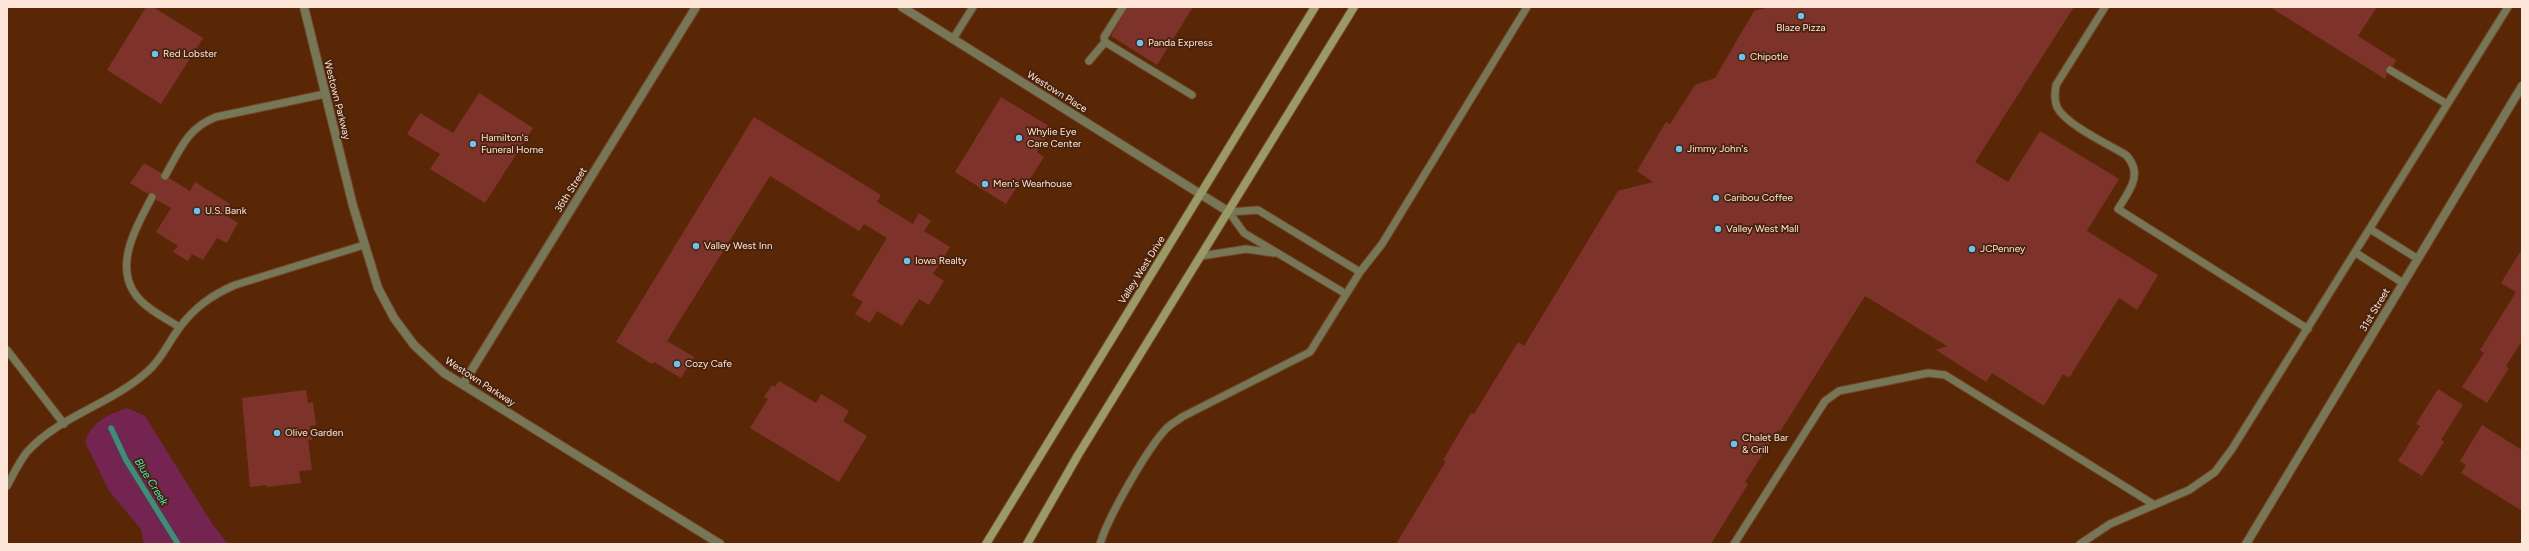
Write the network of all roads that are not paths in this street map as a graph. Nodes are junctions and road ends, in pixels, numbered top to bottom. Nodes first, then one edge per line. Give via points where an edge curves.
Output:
1 (304, 7) edge
2 (696, 7) edge
3 (902, 7) edge
4 (973, 7) edge
5 (1123, 7) edge
6 (1316, 7) edge
7 (1354, 7) edge
8 (1527, 7) edge
9 (2105, 7) edge
10 (2508, 7) edge
11 (953, 39) junction
12 (1105, 42) junction
13 (1089, 61) dead end
14 (2390, 70) dead end
15 (2522, 86) edge
16 (325, 94) junction
17 (1192, 95) dead end
18 (2447, 104) junction
19 (165, 176) dead end
20 (1201, 194) junction
21 (152, 197) dead end
22 (1229, 212) junction
23 (2370, 229) junction
24 (364, 245) junction
25 (1279, 254) junction
26 (2356, 254) junction
27 (1201, 256) junction
28 (2418, 259) junction
29 (1360, 272) junction
30 (2403, 283) junction
31 (1346, 294) junction
32 (179, 327) junction
33 (2308, 328) junction
34 (7, 350) edge
35 (463, 384) junction
36 (64, 424) junction
37 (7, 486) edge
38 (2153, 504) junction
39 (720, 544) edge
40 (986, 544) edge
41 (1026, 544) edge
42 (1100, 544) edge
43 (1734, 544) edge
44 (2080, 544) edge
45 (2246, 544) edge

1 - 16 street, Westown Parkway
2 - 35 street, 36th Street
3 - 11 street, Westown Place
4 - 11 lane
5 - 12 lane via 1104,37
6 - 20 main road, Valley West Drive
7 - 22 main road
8 - 29 lane via 1382,244
9 - 33 lane via 2056,85 2054,97 2057,107 2065,117 2133,162 2136,170 2133,185 2118,209
10 - 18 lane
11 - 20 street, Westown Place
12 - 13 lane
12 - 17 lane
14 - 18 lane
15 - 28 street, 31st Street
16 - 19 lane via 216,116 194,129
16 - 24 street, Westown Parkway
18 - 23 lane
20 - 22 street, Westown Place
20 - 40 main road, Valley West Drive
21 - 32 lane via 127,250 127,272 142,302
22 - 25 lane via 1244,233
22 - 27 main road
22 - 29 lane via 1258,210
23 - 26 lane
23 - 28 lane
24 - 32 lane via 216,293
24 - 35 street, Westown Parkway via 378,288 394,318 414,344 444,373
25 - 27 lane via 1246,249
25 - 31 lane
26 - 30 lane
26 - 33 lane
27 - 41 main road
28 - 30 street, 31st Street
29 - 31 lane
30 - 45 street, 31st Street
31 - 42 lane via 1310,352 1182,417 1166,428 1153,445 1106,527
32 - 36 lane via 148,371
33 - 38 lane via 2215,472 2189,490
34 - 36 lane
35 - 39 street, Westown Parkway
36 - 37 lane via 26,453
38 - 43 lane via 1945,375 1928,374 1839,391 1825,401
38 - 44 lane via 2110,524

